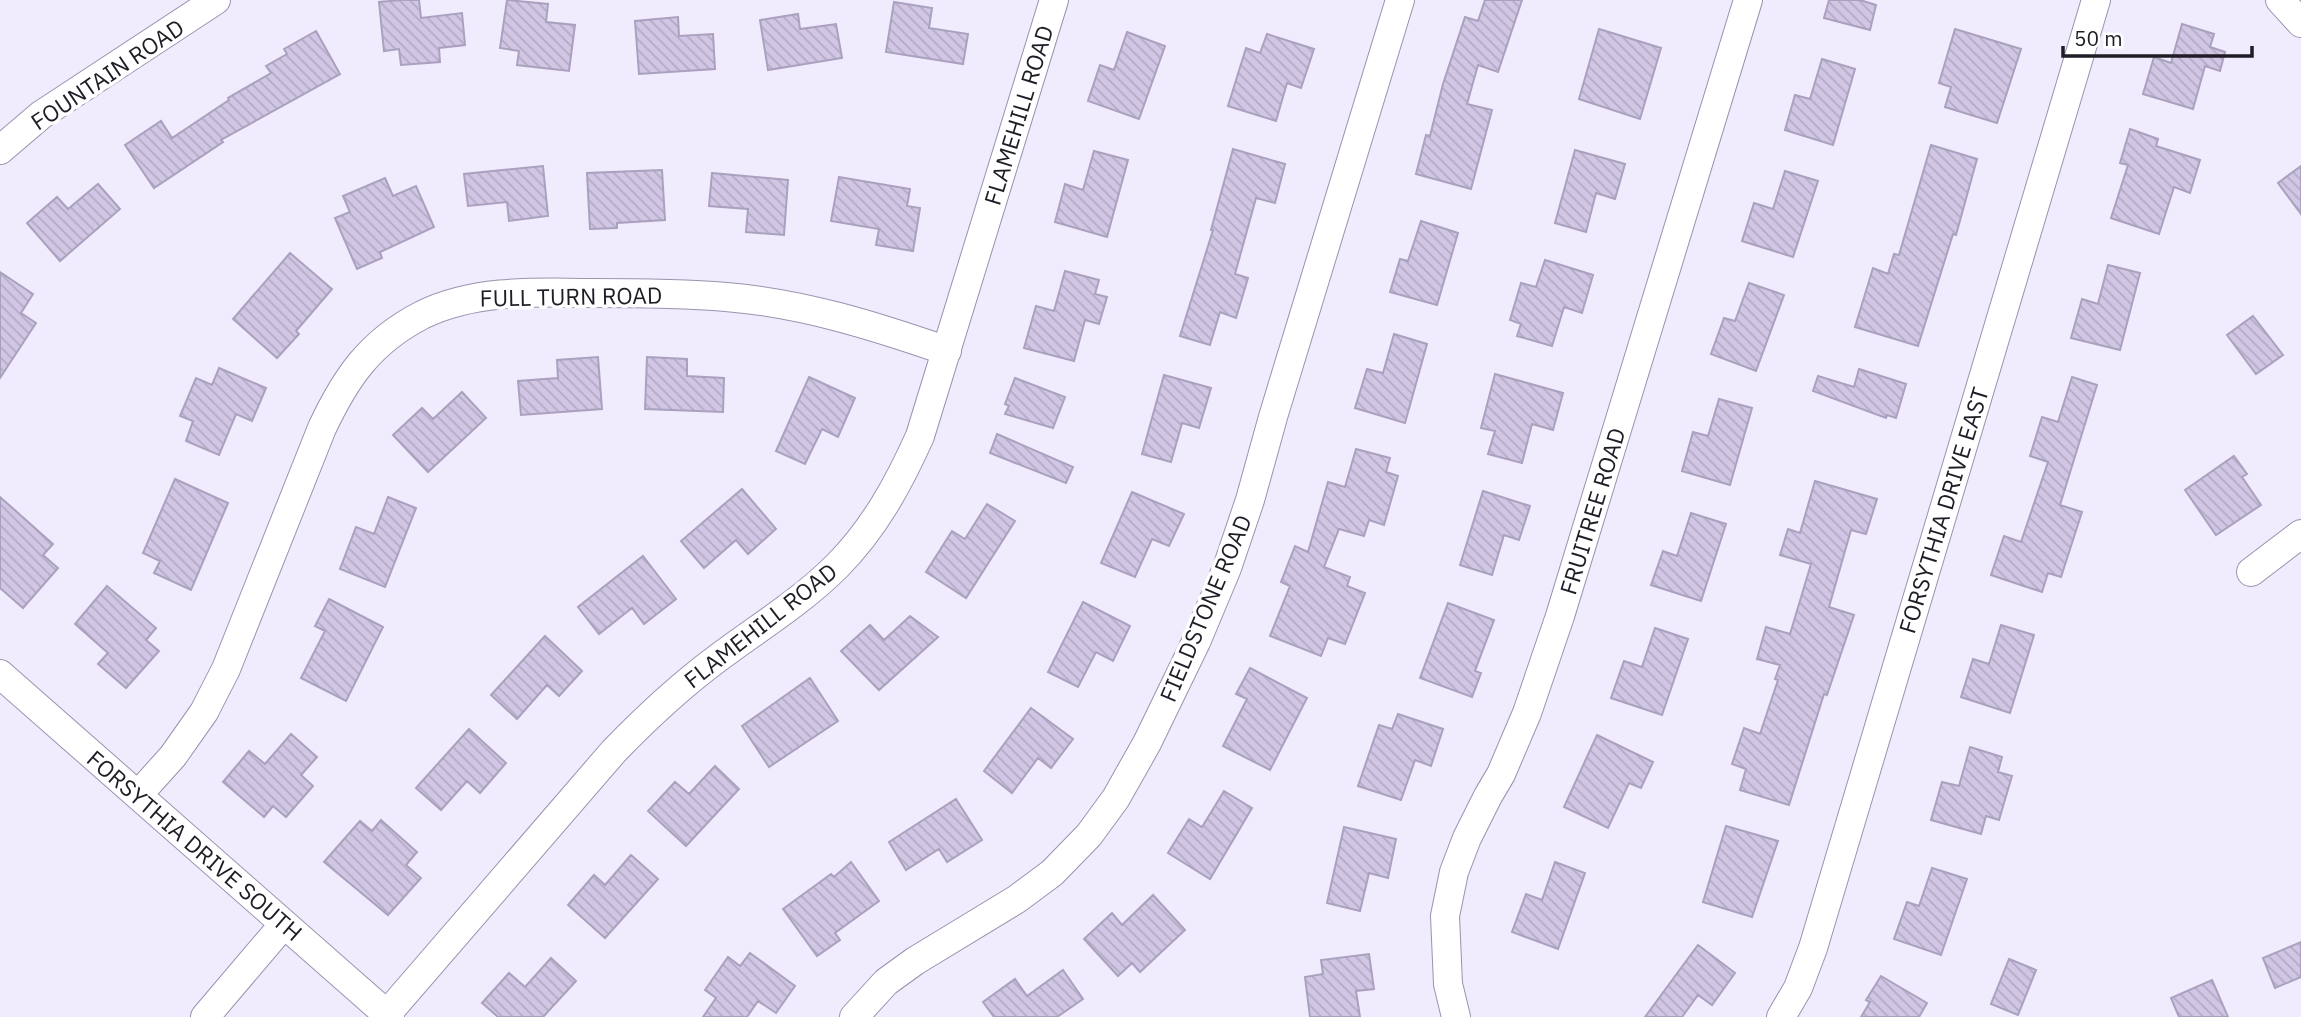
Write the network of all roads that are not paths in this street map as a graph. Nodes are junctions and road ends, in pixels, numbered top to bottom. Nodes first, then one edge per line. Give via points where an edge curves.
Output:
1 (216, 0) edge
2 (1054, 0) edge
3 (1400, 0) edge
4 (1748, 0) edge
5 (2096, 0) edge
6 (2280, 0) edge
7 (2301, 23) edge
8 (0, 150) edge
9 (947, 351) junction
10 (2301, 534) edge
11 (2251, 572) dead end
12 (3, 683) edge
13 (138, 795) junction
14 (284, 923) junction
15 (389, 1015) edge
16 (205, 1017) edge
17 (854, 1017) edge
18 (1456, 1017) edge
19 (1781, 1017) edge

1 - 8 street, FOUNTAIN ROAD via 41,115
2 - 9 street, FLAMEHILL ROAD
3 - 17 street, FIELDSTONE ROAD via 1231,557 1147,743 1089,835 1052,873 886,982
4 - 18 street, FRUITREE ROAD via 1560,616 1527,713 1454,872 1445,916 1448,984
5 - 19 street, FORSYTHIA DRIVE EAST via 1812,948 1798,988
6 - 7 street
9 - 13 street, FULL TURN ROAD via 874,325 729,297 574,292 489,295 460,300 421,316 384,340 341,390 226,669 181,745
9 - 15 street, FLAMEHILL ROAD via 900,482 866,533 794,605 719,657 644,720
10 - 11 street
12 - 13 street, FORSYTHIA DRIVE SOUTH
13 - 14 street, FORSYTHIA DRIVE SOUTH
14 - 15 street, FORSYTHIA DRIVE SOUTH
14 - 16 street

